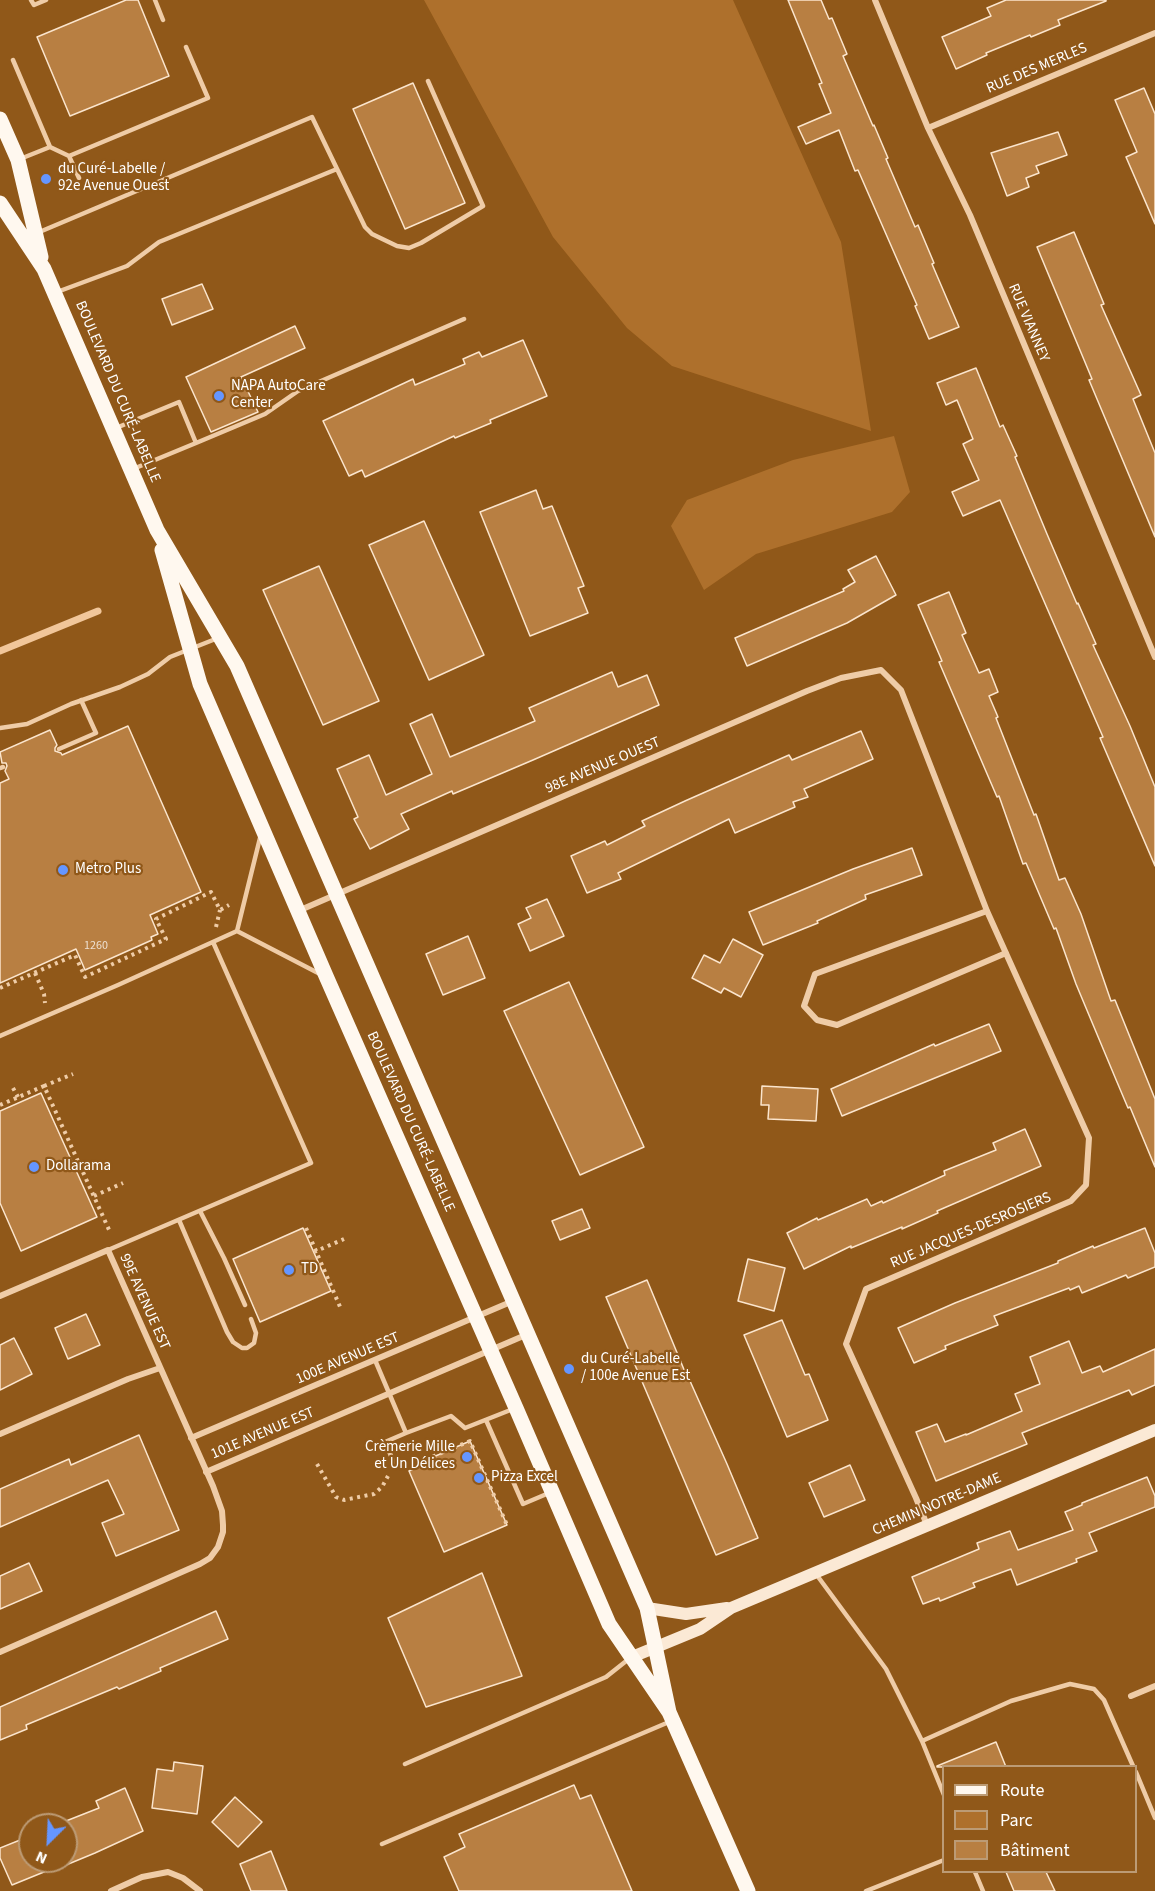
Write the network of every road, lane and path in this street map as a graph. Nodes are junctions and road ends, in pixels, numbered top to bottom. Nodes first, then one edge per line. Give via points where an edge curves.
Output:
1 (31, 0) edge
2 (46, 0) edge
3 (155, 0) edge
4 (875, 0) edge
5 (163, 20) dead end
6 (1155, 33) edge
7 (186, 47) dead end
8 (13, 60) dead end
9 (428, 81) dead end
10 (0, 119) edge
11 (928, 128) junction
12 (50, 147) junction
13 (69, 156) junction
14 (18, 160) junction
15 (337, 170) junction
16 (79, 178) dead end
17 (0, 203) edge
18 (30, 236) junction
19 (54, 293) junction
20 (464, 319) dead end
21 (113, 429) junction
22 (196, 443) junction
23 (131, 470) junction
24 (157, 530) junction
25 (220, 637) junction
26 (190, 648) junction
27 (1155, 657) edge
28 (880, 670) joint
29 (81, 700) junction
30 (0, 728) edge
31 (59, 749) dead end
32 (262, 829) junction
33 (337, 894) junction
34 (232, 895) dead end
35 (297, 911) junction
36 (987, 911) junction
37 (237, 931) junction
38 (213, 942) junction
39 (1006, 953) junction
40 (35, 973) junction
41 (326, 976) junction
42 (0, 988) edge
43 (47, 1016) junction
44 (0, 1036) edge
45 (73, 1074) dead end
46 (44, 1086) junction
47 (14, 1088) dead end
48 (18, 1097) junction
49 (0, 1106) edge
50 (123, 1183) dead end
51 (94, 1196) junction
52 (200, 1211) junction
53 (178, 1220) junction
54 (306, 1228) dead end
55 (110, 1232) dead end
56 (344, 1239) dead end
57 (108, 1250) junction
58 (315, 1251) junction
59 (0, 1296) edge
60 (513, 1301) junction
61 (246, 1305) dead end
62 (341, 1309) dead end
63 (476, 1317) junction
64 (251, 1319) dead end
65 (528, 1334) junction
66 (490, 1350) junction
67 (375, 1360) junction
68 (160, 1368) junction
69 (389, 1394) junction
70 (516, 1408) junction
71 (486, 1420) junction
72 (1155, 1430) edge
73 (406, 1433) junction
74 (0, 1434) edge
75 (191, 1438) junction
76 (317, 1464) dead end
77 (395, 1466) joint
78 (408, 1467) dead end
79 (206, 1472) junction
80 (552, 1492) junction
81 (507, 1525) dead end
82 (927, 1526) junction
83 (814, 1572) junction
84 (647, 1608) junction
85 (731, 1608) junction
86 (655, 1647) junction
87 (0, 1652) edge
88 (632, 1657) junction
89 (1155, 1686) edge
90 (1131, 1696) dead end
91 (671, 1716) junction
92 (922, 1742) junction
93 (405, 1764) dead end
94 (1132, 1765) edge
95 (1137, 1774) edge
96 (942, 1790) edge
97 (1155, 1818) edge
98 (382, 1844) dead end
99 (942, 1861) edge
100 (975, 1873) edge
101 (111, 1891) edge
102 (200, 1891) edge
103 (748, 1891) edge
104 (866, 1891) edge
105 (983, 1891) edge

1 - 2 lane via 34,5
3 - 5 lane
4 - 11 street, RUE VIANNEY
6 - 11 street, RUE DES MERLES
7 - 13 lane via 208,98
8 - 12 lane
9 - 15 lane via 483,206 421,243 409,248 397,246 364,227
10 - 14 main road, BOULEVARD DU CURÉ-LABELLE
11 - 27 street, RUE VIANNEY via 970,215
12 - 13 lane
12 - 14 lane
13 - 16 lane
14 - 18 main road, BOULEVARD DU CURÉ-LABELLE
15 - 18 lane via 312,117
15 - 19 lane via 159,242 127,266
17 - 18 main road, BOULEVARD DU CURÉ-LABELLE
18 - 19 main road, BOULEVARD DU CURÉ-LABELLE
19 - 21 main road, BOULEVARD DU CURÉ-LABELLE
20 - 22 lane via 298,391 265,414
21 - 22 lane via 179,402
21 - 23 main road, BOULEVARD DU CURÉ-LABELLE
22 - 23 lane
23 - 24 main road, BOULEVARD DU CURÉ-LABELLE
24 - 25 main road, BOULEVARD DU CURÉ-LABELLE
24 - 26 main road, BOULEVARD DU CURÉ-LABELLE
25 - 26 lane
25 - 33 main road, BOULEVARD DU CURÉ-LABELLE via 237,666
26 - 29 lane via 148,674
26 - 32 main road, BOULEVARD DU CURÉ-LABELLE via 200,684
28 - 33 street, 98E AVENUE OUEST via 841,678 807,691
28 - 36 street, RUE JACQUES-DESROSIERS via 901,690
29 - 30 lane via 27,724
29 - 31 lane via 96,733
32 - 35 main road, BOULEVARD DU CURÉ-LABELLE
32 - 37 lane
33 - 35 street
33 - 60 main road, BOULEVARD DU CURÉ-LABELLE
34 - 40 path via 230,905 220,910 211,892 156,919 166,939 85,977 75,956
35 - 41 main road, BOULEVARD DU CURÉ-LABELLE
36 - 39 street, RUE JACQUES-DESROSIERS
36 - 39 street via 815,974 804,1006 817,1020 837,1025
37 - 38 lane
37 - 41 lane
38 - 43 lane
38 - 52 lane via 311,1162
39 - 82 street, RUE JACQUES-DESROSIERS via 1089,1138 1086,1185 1071,1201 866,1289 846,1344
40 - 42 path
40 - 43 path via 44,994
41 - 63 main road, BOULEVARD DU CURÉ-LABELLE
43 - 44 lane
45 - 46 path
46 - 48 path
46 - 51 path via 56,1120
47 - 48 path
48 - 49 path
50 - 51 path
51 - 55 path
52 - 53 lane
52 - 61 lane
53 - 57 lane
53 - 64 lane via 227,1332 237,1346 247,1348 254,1343 256,1333
54 - 58 path
56 - 58 path
57 - 59 street, 99E AVENUE EST
57 - 68 street, 99E AVENUE EST
58 - 62 path
60 - 63 street, 100E AVENUE EST
60 - 65 main road, BOULEVARD DU CURÉ-LABELLE
63 - 66 main road, BOULEVARD DU CURÉ-LABELLE
63 - 67 street, 100E AVENUE EST
65 - 66 street, 101E AVENUE EST
65 - 84 main road, BOULEVARD DU CURÉ-LABELLE
66 - 69 street, 101E AVENUE EST
66 - 70 main road, BOULEVARD DU CURÉ-LABELLE
67 - 69 lane
67 - 75 street, 100E AVENUE EST
68 - 74 street
68 - 75 street, 99E AVENUE EST
69 - 73 lane
69 - 79 street, 101E AVENUE EST
70 - 71 lane
70 - 80 main road, BOULEVARD DU CURÉ-LABELLE
71 - 73 lane via 465,1428 451,1416
71 - 80 lane via 523,1504
72 - 82 street, CHEMIN NOTRE-DAME
73 - 77 lane via 385,1442
75 - 79 street, 99E AVENUE EST
76 - 77 path via 336,1497 344,1500 379,1491
78 - 81 path via 470,1441
79 - 87 street, 101E AVENUE EST via 218,1498 224,1525 221,1540 210,1558
80 - 88 main road, BOULEVARD DU CURÉ-LABELLE via 609,1624
82 - 83 street, CHEMIN NOTRE-DAME
83 - 85 street, CHEMIN NOTRE-DAME
83 - 92 lane via 886,1669
84 - 85 street, CHEMIN NOTRE-DAME via 686,1614
84 - 86 main road, BOULEVARD DU CURÉ-LABELLE
85 - 86 street, CHEMIN NOTRE-DAME via 700,1629
86 - 88 street, CHEMIN NOTRE-DAME
86 - 91 main road, BOULEVARD DU CURÉ-LABELLE
88 - 91 main road, BOULEVARD DU CURÉ-LABELLE
88 - 93 lane via 606,1677
89 - 90 street
91 - 98 lane
91 - 103 main road, BOULEVARD DU CURÉ-LABELLE
92 - 94 lane via 1011,1701 1070,1684 1094,1689 1104,1700
92 - 96 lane
95 - 97 lane
99 - 104 lane
100 - 105 lane
101 - 102 street via 142,1877 168,1872

